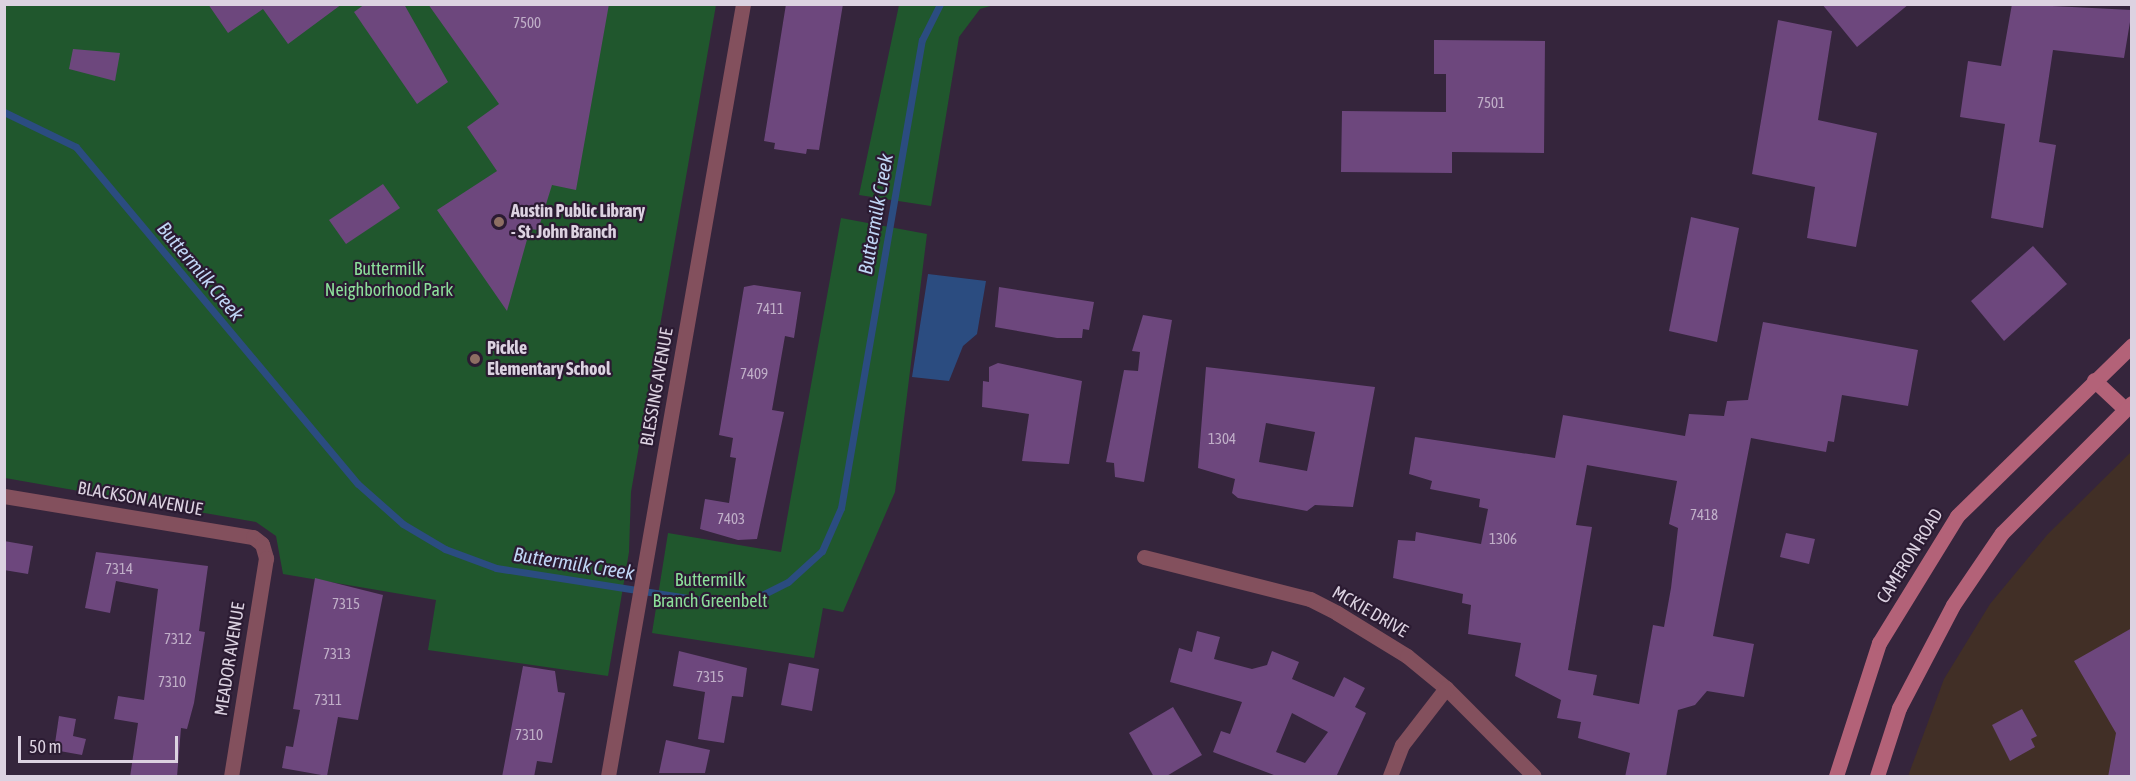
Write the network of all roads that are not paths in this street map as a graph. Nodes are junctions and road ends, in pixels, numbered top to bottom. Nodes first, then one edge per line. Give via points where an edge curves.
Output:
1 (743, 4) edge
2 (2132, 345) edge
3 (2094, 380) junction
4 (2128, 406) edge
5 (4, 496) edge
6 (265, 548) joint
7 (1144, 557) dead end
8 (1446, 688) junction
9 (231, 777) edge
10 (608, 777) edge
11 (1390, 777) edge
12 (1534, 777) edge
13 (1836, 777) edge
14 (1877, 777) edge

1 - 10 street, BLESSING AVENUE
2 - 3 main road, CAMERON ROAD
3 - 4 main road
3 - 13 main road, CAMERON ROAD via 1957,516 1879,643
4 - 14 main road via 2002,533 1953,605 1899,708
5 - 6 street, BLACKSON AVENUE via 253,537
6 - 9 street, MEADOR AVENUE
7 - 8 street, MCKIE DRIVE via 1310,599 1407,656
8 - 11 street via 1402,745
8 - 12 street, MCKIE DRIVE

